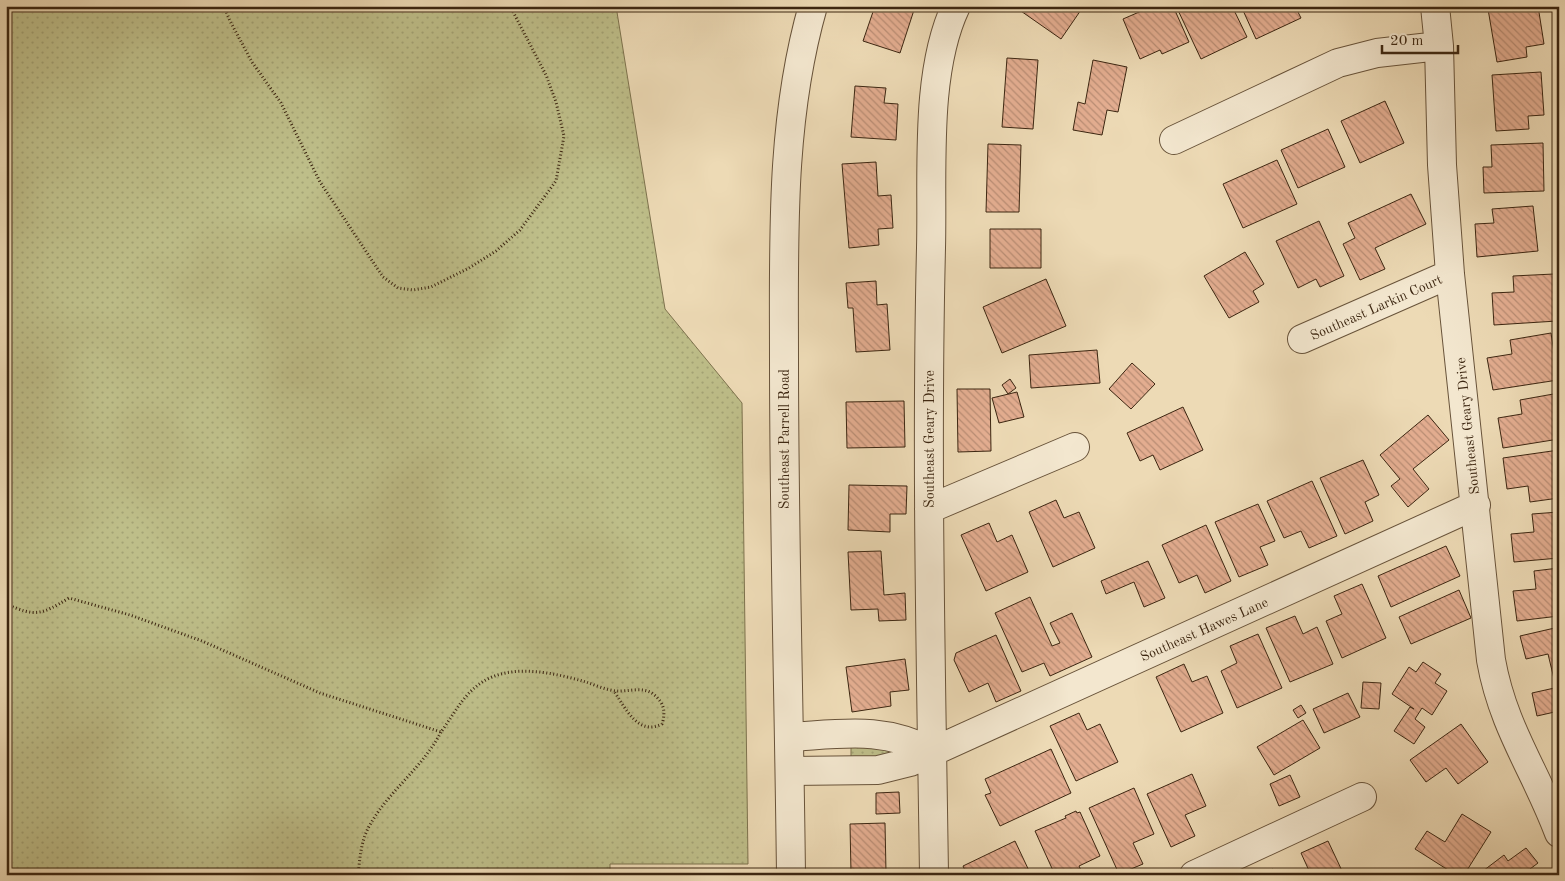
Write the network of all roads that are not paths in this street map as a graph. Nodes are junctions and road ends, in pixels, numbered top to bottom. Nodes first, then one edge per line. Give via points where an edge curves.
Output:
1 (813, 6) edge
2 (956, 6) edge
3 (1435, 6) edge
4 (1439, 46) junction
5 (1174, 140) dead end
6 (1450, 274) junction
7 (1302, 339) dead end
8 (1075, 447) dead end
9 (1476, 505) junction
10 (929, 508) junction
11 (790, 737) junction
12 (932, 752) junction
13 (790, 771) junction
14 (1362, 797) dead end
15 (1559, 833) edge
16 (791, 875) edge
17 (934, 875) edge
18 (1194, 875) edge

1 - 11 street, Southeast Parrell Road via 802,45 790,121 784,203 784,460
2 - 10 street, Southeast Geary Drive via 938,60 934,121 928,356
3 - 4 street, Southeast Geary Drive
4 - 5 street via 1377,53 1338,63
4 - 6 street, Southeast Geary Drive via 1442,165
6 - 7 street, Southeast Larkin Court
6 - 9 street, Southeast Geary Drive
8 - 10 street
9 - 12 street, Southeast Hawes Lane
9 - 15 street, Southeast Geary Drive via 1488,641 1496,686 1508,724
10 - 12 street, Southeast Geary Drive
11 - 12 street via 888,735
11 - 13 street, Southeast Parrell Road
12 - 13 street, Southeast Hawes Lane via 898,766 878,770
12 - 17 street, Southeast Geary Drive
13 - 16 street, Southeast Parrell Road
14 - 18 street

